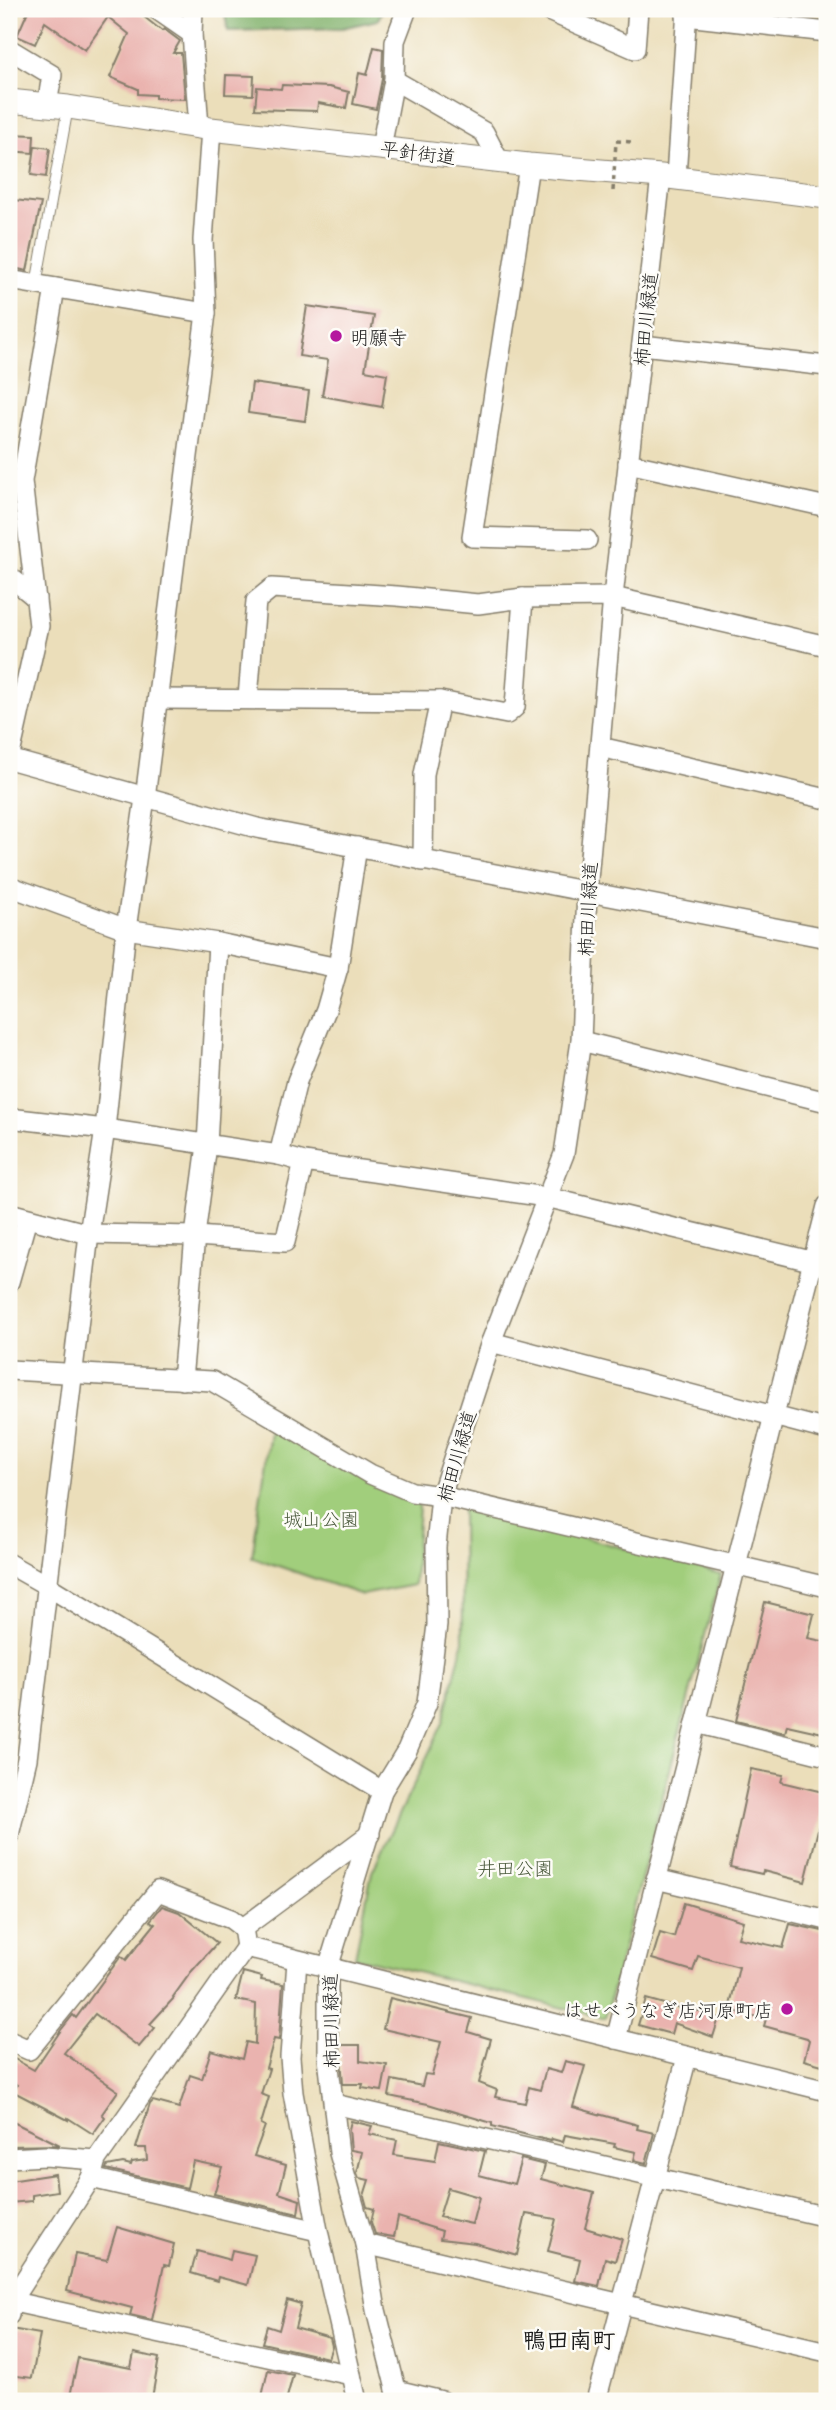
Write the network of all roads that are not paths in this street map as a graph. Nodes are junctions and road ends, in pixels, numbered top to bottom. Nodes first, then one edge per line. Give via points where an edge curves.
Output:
1 (156, 9) edge
2 (192, 9) edge
3 (407, 9) edge
4 (544, 9) edge
5 (638, 9) edge
6 (686, 12) edge
7 (827, 32) edge
8 (192, 34) junction
9 (9, 49) edge
10 (394, 80) junction
11 (9, 101) edge
12 (57, 106) junction
13 (205, 128) junction
14 (381, 148) junction
15 (499, 162) junction
16 (529, 165) junction
17 (668, 176) junction
18 (827, 197) edge
19 (9, 280) edge
20 (45, 286) junction
21 (206, 313) junction
22 (642, 345) junction
23 (827, 366) edge
24 (628, 463) junction
25 (827, 507) edge
26 (587, 540) dead end
27 (9, 576) edge
28 (613, 597) junction
29 (36, 598) junction
30 (523, 598) junction
31 (827, 646) edge
32 (248, 698) junction
33 (158, 699) junction
34 (440, 701) junction
35 (600, 747) junction
36 (9, 759) edge
37 (145, 799) junction
38 (827, 799) edge
39 (357, 847) junction
40 (423, 861) junction
41 (9, 886) edge
42 (587, 891) junction
43 (127, 929) junction
44 (827, 938) edge
45 (218, 943) junction
46 (338, 968) junction
47 (581, 1041) junction
48 (827, 1102) edge
49 (9, 1118) edge
50 (105, 1129) junction
51 (207, 1146) junction
52 (279, 1155) junction
53 (304, 1162) junction
54 (546, 1197) junction
55 (827, 1206) edge
56 (18, 1216) edge
57 (89, 1234) junction
58 (195, 1236) junction
59 (820, 1263) edge
60 (9, 1282) edge
61 (491, 1342) junction
62 (9, 1370) edge
63 (73, 1374) junction
64 (182, 1380) junction
65 (774, 1417) junction
66 (827, 1430) edge
67 (441, 1496) junction
68 (9, 1564) edge
69 (736, 1565) junction
70 (46, 1585) junction
71 (827, 1587) edge
72 (696, 1723) junction
73 (827, 1755) edge
74 (382, 1791) junction
75 (370, 1834) junction
76 (9, 1835) edge
77 (656, 1879) junction
78 (827, 1920) edge
79 (244, 1938) junction
80 (297, 1961) junction
81 (328, 1968) junction
82 (616, 2039) junction
83 (9, 2041) edge
84 (687, 2057) junction
85 (827, 2091) edge
86 (334, 2104) junction
87 (9, 2158) edge
88 (94, 2169) junction
89 (655, 2178) junction
90 (827, 2217) edge
91 (318, 2231) junction
92 (365, 2244) junction
93 (621, 2305) junction
94 (10, 2306) edge
95 (827, 2352) edge
96 (351, 2375) junction
97 (397, 2396) edge
98 (357, 2401) edge
99 (442, 2401) edge
100 (596, 2401) edge

1 - 8 street
2 - 8 street
3 - 10 street via 395,41
4 - 5 street via 635,49
6 - 7 street
6 - 17 street, 柿田川緑道
8 - 13 street
9 - 12 street via 52,75
10 - 14 street
10 - 15 street via 484,132
11 - 12 street, 平針街道
12 - 13 street, 平針街道
12 - 20 lane
13 - 14 street, 平針街道
13 - 21 street
14 - 15 street, 平針街道
15 - 16 street, 平針街道
16 - 17 street, 平針街道
16 - 26 street via 472,537
17 - 18 street, 平針街道
17 - 22 street, 柿田川緑道
19 - 20 street
20 - 21 street
20 - 29 street via 22,481
21 - 33 street
22 - 23 street
22 - 24 street, 柿田川緑道
24 - 25 street
24 - 28 street, 柿田川緑道
27 - 29 street
28 - 30 street
28 - 31 street
28 - 35 street, 柿田川緑道
29 - 36 street via 39,626
30 - 32 street via 478,604 272,589 257,601
30 - 34 street via 515,707 507,714
32 - 33 street
32 - 34 street
33 - 37 street
34 - 40 street via 424,775
35 - 38 street
35 - 42 street, 柿田川緑道
36 - 37 street
37 - 39 street via 257,828
37 - 43 street
39 - 40 street
39 - 46 street
40 - 42 street
41 - 43 street
42 - 44 street
42 - 47 street, 柿田川緑道
43 - 45 street
43 - 50 street
45 - 46 street
45 - 51 street
46 - 52 street via 326,1010 296,1080
47 - 48 street
47 - 54 street, 柿田川緑道 via 564,1154
49 - 50 street
50 - 51 street
50 - 57 street
51 - 52 street
51 - 58 street
52 - 53 street
53 - 54 street
53 - 58 street via 285,1242
54 - 59 street
54 - 61 street, 柿田川緑道
55 - 59 street
56 - 57 street
56 - 60 street
57 - 58 street
57 - 63 street
58 - 64 street
59 - 65 street
61 - 65 street
61 - 67 street, 柿田川緑道
62 - 63 street
63 - 64 street
63 - 70 street
64 - 67 street via 212,1381 370,1474 412,1492
65 - 66 street
65 - 69 street
67 - 69 street
67 - 74 street, 柿田川緑道 via 436,1547 438,1626 427,1703 407,1751
68 - 70 street
69 - 71 street
69 - 72 street
70 - 74 street
70 - 76 street via 27,1759
72 - 73 street
72 - 77 street
74 - 75 street, 柿田川緑道
75 - 79 street
75 - 81 street, 柿田川緑道
77 - 78 street
77 - 82 street
79 - 80 street
79 - 83 street via 231,1919 158,1891 29,2050
79 - 88 street
80 - 81 street
80 - 91 street via 290,2057
81 - 82 street
81 - 86 street, 柿田川緑道 via 328,2058
82 - 84 street
84 - 85 street
84 - 89 street
86 - 89 street
86 - 92 street, 柿田川緑道 via 339,2153
87 - 88 street via 45,2156
88 - 91 street
88 - 94 street
89 - 90 street
89 - 93 street
91 - 96 street
92 - 93 street
92 - 97 street, 柿田川緑道
93 - 95 street
93 - 100 street
94 - 96 street
96 - 98 street
97 - 99 street

